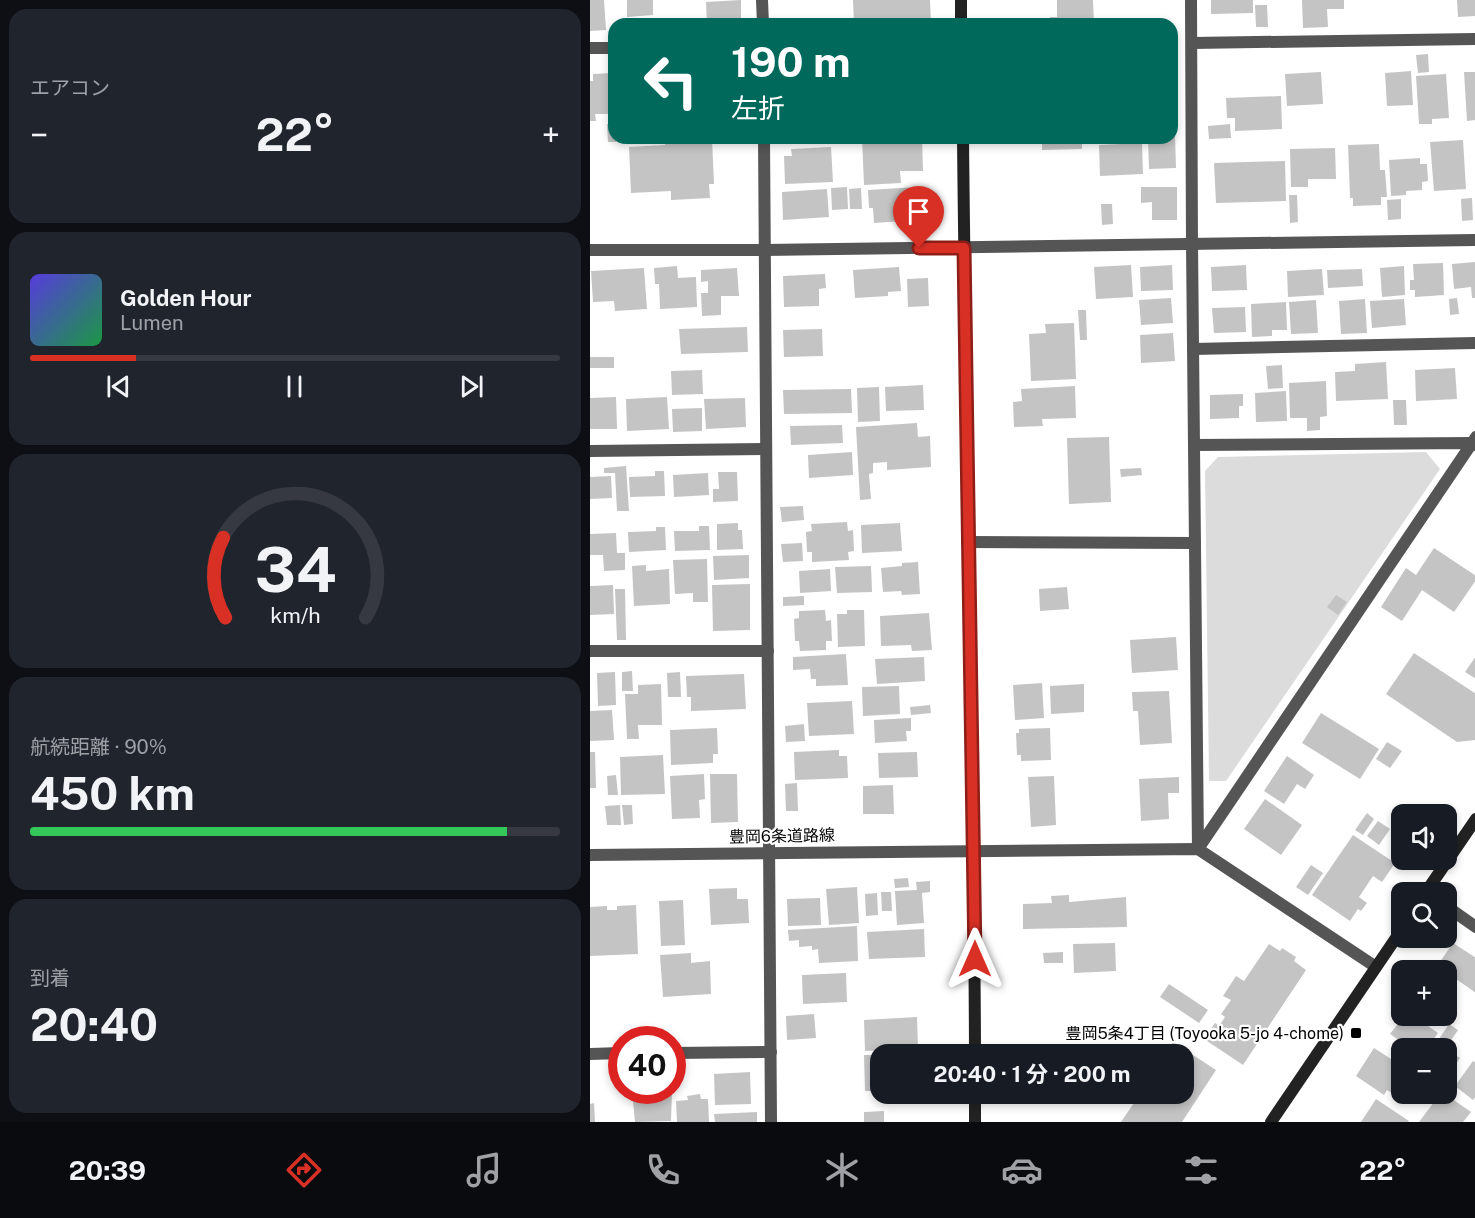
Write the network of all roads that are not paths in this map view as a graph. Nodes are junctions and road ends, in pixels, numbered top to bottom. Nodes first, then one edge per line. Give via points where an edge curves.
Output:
1 (762, 0) edge
2 (961, 0) edge
3 (1191, 0) edge
4 (763, 18) edge
5 (961, 18) edge
6 (1475, 39) edge
7 (1192, 43) junction
8 (590, 48) edge
9 (608, 48) edge
10 (764, 144) edge
11 (962, 144) edge
12 (1475, 240) edge
13 (1192, 244) junction
14 (964, 248) junction
15 (590, 250) edge
16 (764, 250) junction
17 (1475, 343) edge
18 (1193, 349) junction
19 (1474, 442) edge
20 (1195, 445) junction
21 (766, 449) junction
22 (590, 451) edge
23 (967, 542) junction
24 (1195, 543) junction
25 (590, 651) edge
26 (768, 651) junction
27 (1475, 819) edge
28 (1198, 849) junction
29 (974, 850) junction
30 (768, 853) junction
31 (590, 855) edge
32 (1433, 882) edge
33 (1457, 914) edge
34 (1475, 927) edge
35 (1391, 945) edge
36 (1376, 967) junction
37 (975, 1044) edge
38 (771, 1052) junction
39 (608, 1053) edge
40 (686, 1053) edge
41 (590, 1054) edge
42 (975, 1104) edge
43 (771, 1122) edge
44 (975, 1122) edge
45 (1271, 1122) edge

1 - 4 street
2 - 5 street
3 - 7 street
6 - 7 street
7 - 13 street
8 - 9 street
10 - 16 street
11 - 14 street
12 - 13 street
13 - 14 street
13 - 18 street
14 - 16 street
14 - 23 street
15 - 16 street
16 - 21 street
17 - 18 street
18 - 20 street
19 - 20 street
19 - 28 street
20 - 24 street
21 - 22 street
21 - 26 street
23 - 24 street
23 - 29 street
24 - 28 street
25 - 26 street
26 - 30 street
27 - 32 street
28 - 29 street, 豊岡6条道路線
28 - 36 street
29 - 30 street, 豊岡6条道路線
29 - 37 street
30 - 31 street, 豊岡6条道路線
30 - 38 street
33 - 34 street
35 - 36 street
36 - 45 street
38 - 40 street
38 - 43 street
39 - 41 street
42 - 44 street

